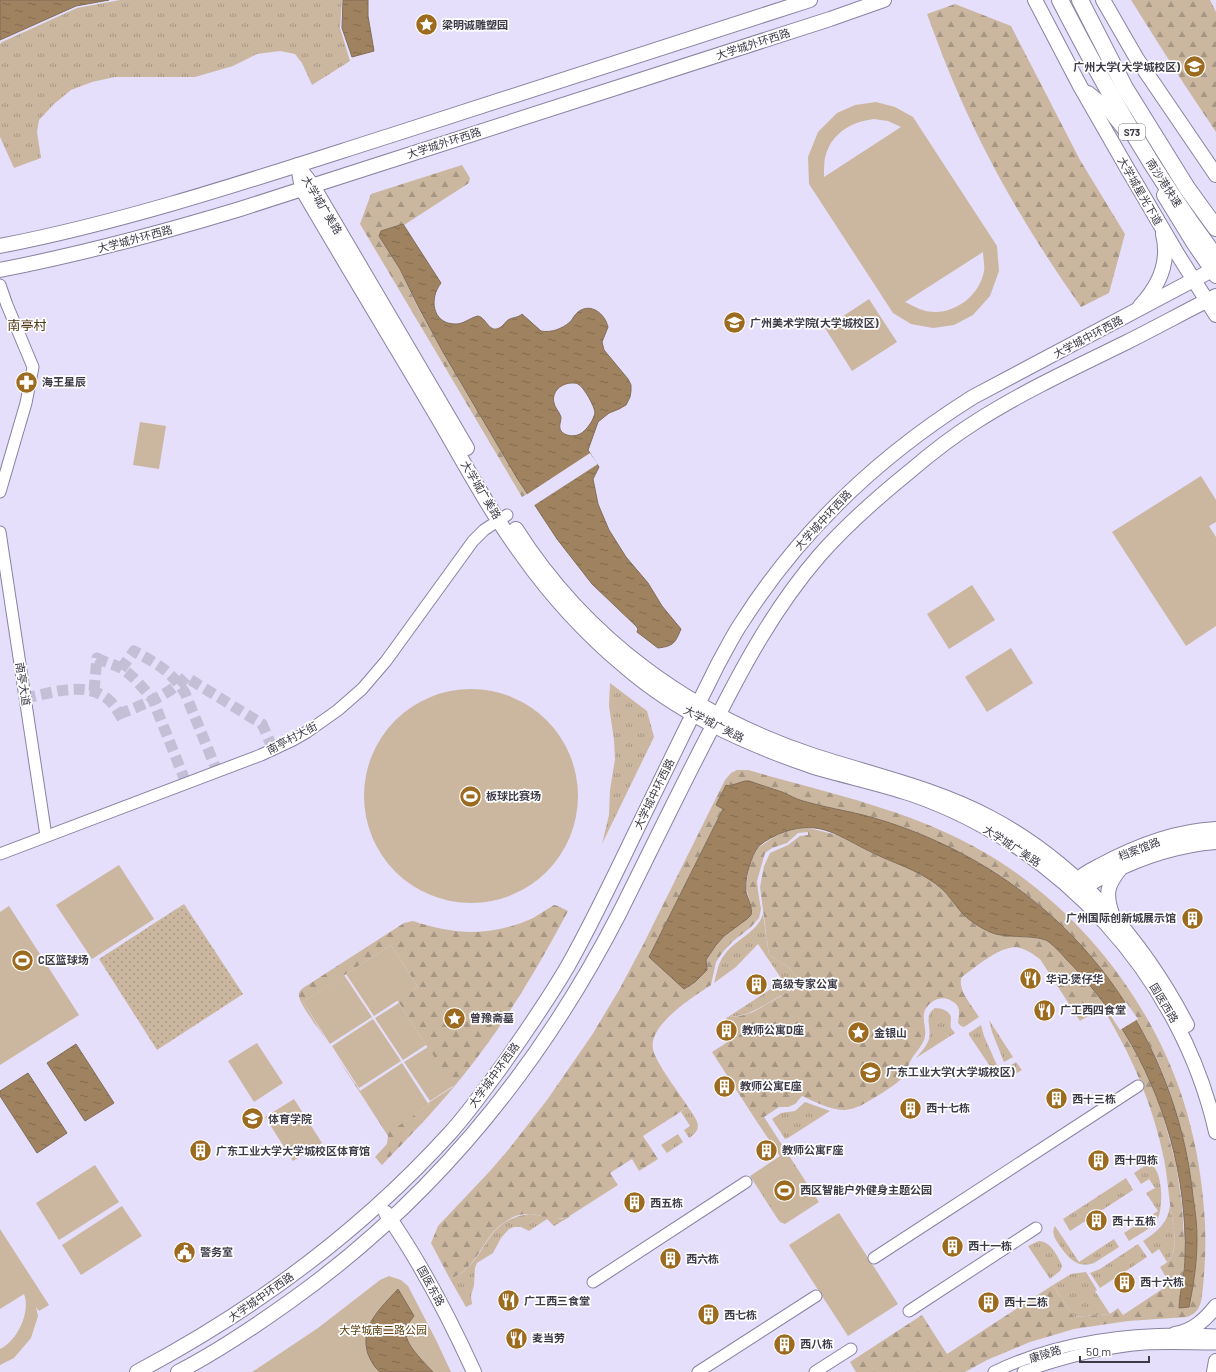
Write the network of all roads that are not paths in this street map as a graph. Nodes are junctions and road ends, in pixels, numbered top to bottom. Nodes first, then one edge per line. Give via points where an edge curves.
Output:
1 (810, 0) edge
2 (884, 0) edge
3 (1060, 0) edge
4 (1080, 0) edge
5 (1103, 0) edge
6 (1037, 2) edge
7 (1080, 86) junction
8 (298, 165) junction
9 (1212, 169) edge
10 (276, 172) junction
11 (337, 178) junction
12 (1216, 186) edge
13 (307, 188) junction
14 (284, 196) junction
15 (321, 211) junction
16 (1162, 228) junction
17 (1216, 228) edge
18 (0, 246) edge
19 (1214, 263) edge
20 (0, 270) edge
21 (1194, 281) junction
22 (0, 285) edge
23 (1211, 298) edge
24 (1134, 312) junction
25 (1216, 315) edge
26 (0, 492) edge
27 (503, 518) junction
28 (0, 532) edge
29 (696, 709) junction
30 (716, 719) junction
31 (1216, 829) edge
32 (46, 836) junction
33 (1216, 842) edge
34 (0, 854) edge
35 (1122, 867) junction
36 (1077, 887) junction
37 (1115, 919) junction
38 (1138, 1086) dead end
39 (1216, 1096) edge
40 (1216, 1132) edge
41 (746, 1182) dead end
42 (380, 1204) junction
43 (391, 1220) junction
44 (1036, 1228) dead end
45 (874, 1258) dead end
46 (593, 1282) dead end
47 (816, 1296) dead end
48 (1216, 1306) edge
49 (909, 1311) dead end
50 (1176, 1334) junction
51 (1216, 1335) edge
52 (1216, 1344) edge
53 (851, 1349) dead end
54 (1216, 1361) edge
55 (137, 1372) edge
56 (178, 1372) edge
57 (474, 1372) edge
58 (698, 1372) edge
59 (815, 1372) edge
60 (994, 1372) edge
61 (1023, 1372) edge
62 (1214, 1372) edge

1 - 8 main road
2 - 11 main road, 大学城外环西路
3 - 19 highway, 南沙港快速 / S73 via 1135,138
4 - 17 highway, 南沙港快速 / S73 via 1125,88 1187,188
5 - 9 main road via 1137,59
6 - 7 main road, 大学城星光下道
7 - 16 main road, 大学城星光下道
7 - 19 main road via 1109,110 1124,127 1174,213
8 - 10 main road
8 - 13 main road, 大学城广美路
9 - 12 main road
10 - 14 main road via 284,173 290,178 291,186
10 - 18 main road via 145,212
11 - 13 main road, 大学城外环西路
11 - 15 main road via 326,191
13 - 14 main road, 大学城外环西路
13 - 15 main road, 大学城广美路
14 - 15 main road via 299,199
14 - 20 main road, 大学城外环西路 via 151,235
15 - 27 main road, 大学城广美路
16 - 21 main road, 大学城星光下道
16 - 24 main road via 1166,246 1163,270 1154,290
19 - 21 main road, 大学城中环西路
21 - 23 main road, 大学城星光下道
21 - 24 main road, 大学城中环西路
22 - 26 street via 33,367 26,403
23 - 25 main road, 大学城星光下道
23 - 30 main road, 大学城中环西路 via 976,421 888,488 842,530 791,591 765,631
24 - 29 main road, 大学城中环西路 via 973,397 922,432 855,486 819,523 769,583 741,623
27 - 29 main road, 大学城广美路 via 563,593 590,621 639,665
27 - 32 street, 南亭村大街 via 484,530 473,541 376,674 351,700 326,720 261,755
28 - 32 street, 南亭大道
29 - 30 main road, 大学城广美路
29 - 42 main road, 大学城中环西路 via 585,935 552,992 518,1044 463,1118
30 - 36 main road, 大学城广美路 via 789,758 911,794 973,820
30 - 43 main road, 大学城中环西路 via 609,932 580,986 549,1035 515,1083 451,1160
31 - 36 main road, 档案馆路 via 1182,834 1135,849 1108,861
32 - 34 street, 南亭村大街
33 - 35 main road, 档案馆路 via 1174,848
35 - 36 main road, 档案馆路
35 - 37 main road via 1108,890 1108,904
36 - 37 main road, 国医西路
36 - 40 main road, 国医西路 via 1133,956 1175,1022 1202,1080
37 - 39 main road, 国医西路 via 1147,957 1174,1001 1200,1053
38 - 45 street
41 - 46 street
42 - 43 main road, 国医东路
42 - 55 main road, 大学城中环西路 via 271,1290 196,1340
43 - 56 main road, 大学城中环西路 via 310,1287 244,1333
43 - 57 main road, 国医东路 via 448,1316
44 - 49 street
47 - 58 street
48 - 50 main road via 1198,1325
50 - 51 street, 康陵路
50 - 60 street, 康陵路 via 1137,1335 1082,1344 1032,1357
52 - 61 street, 康陵路 via 1146,1344 1107,1349
53 - 59 street
54 - 62 main road

